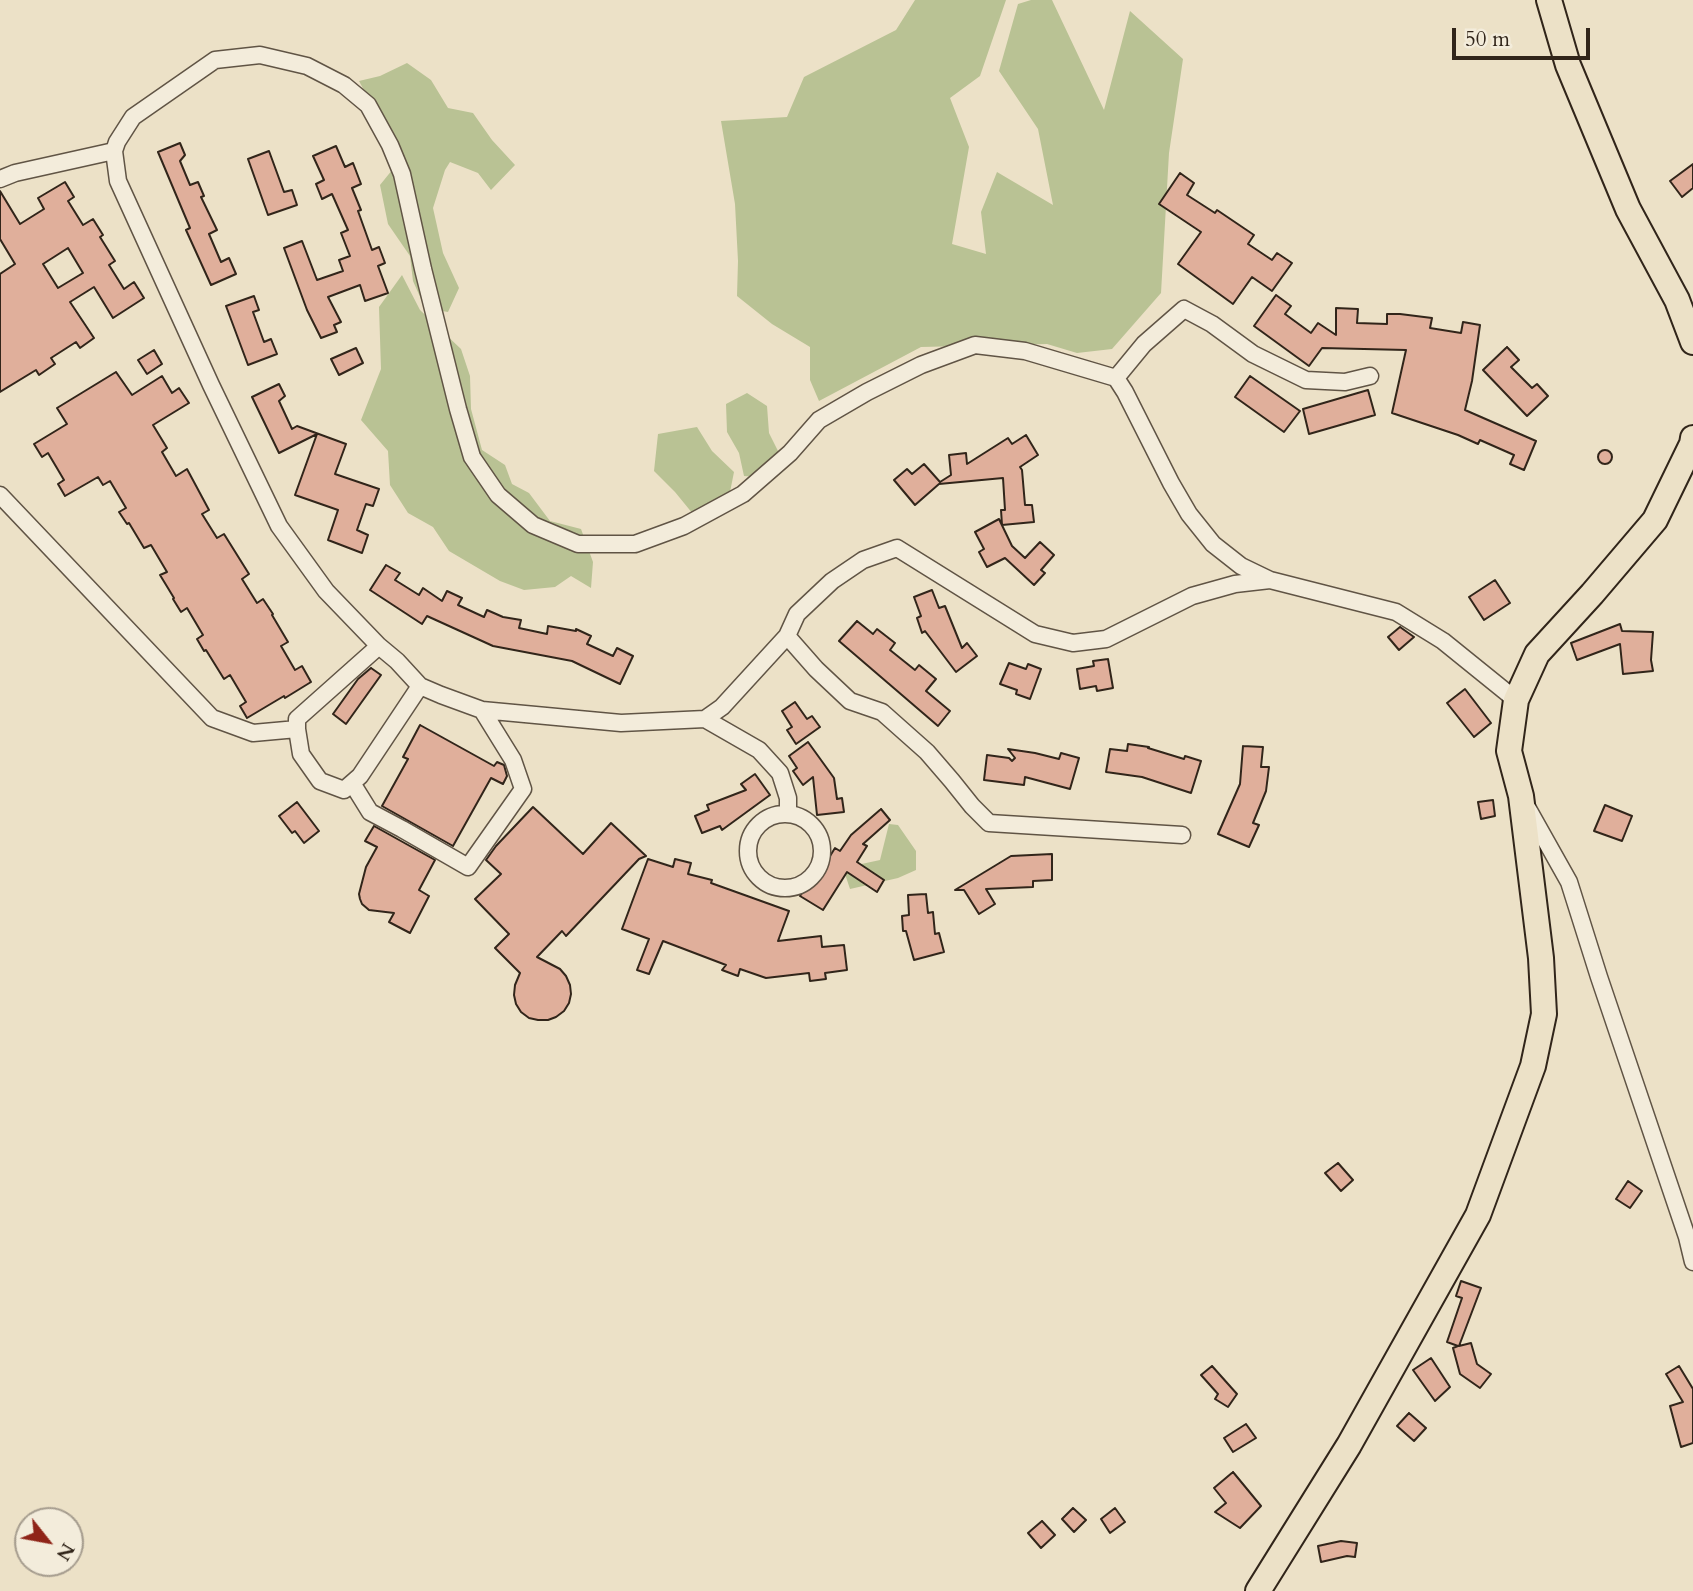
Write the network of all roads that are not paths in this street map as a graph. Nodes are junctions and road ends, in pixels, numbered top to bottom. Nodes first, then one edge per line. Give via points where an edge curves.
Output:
1 (1549, 0) edge
2 (114, 151) junction
3 (0, 179) edge
4 (1693, 342) edge
5 (1370, 376) dead end
6 (1116, 378) junction
7 (1693, 438) edge
8 (0, 495) edge
9 (1270, 580) junction
10 (787, 636) junction
11 (379, 646) junction
12 (421, 686) junction
13 (1516, 700) junction
14 (482, 710) junction
15 (705, 719) junction
16 (297, 729) junction
17 (352, 783) junction
18 (1521, 796) junction
19 (788, 813) junction
20 (1182, 835) dead end
21 (1693, 1262) edge
22 (1258, 1591) edge

1 - 4 main road via 1568,65 1623,197 1677,300
2 - 3 street
2 - 6 street via 133,117 215,60 260,55 307,66 344,85 368,105 402,174 472,457 498,495 533,525 578,544 635,544 684,526 743,494 819,421 921,365 975,345 1025,351
2 - 11 street via 118,181 279,526 326,591
5 - 6 street via 1345,382 1306,380 1253,354 1184,309 1144,344
6 - 9 street via 1189,514 1213,544 1241,566
7 - 13 main road via 1655,520 1537,654
8 - 16 street via 212,718 254,733
9 - 10 street via 1192,596 1106,639 1073,643 1035,634 897,548 863,560 832,581 797,614
9 - 13 street via 1396,612 1443,641
10 - 15 street via 722,707
10 - 20 street via 850,701 882,712 927,752 989,823
11 - 12 street
11 - 16 street via 297,719
12 - 14 street
12 - 17 street
13 - 18 main road via 1509,751
14 - 15 street via 621,723
14 - 17 street via 513,760 523,789 468,867 370,812
15 - 19 street via 759,750 780,774
16 - 17 street via 301,754 320,781 344,790
18 - 21 street via 1569,882
18 - 22 main road via 1544,1014 1533,1066 1478,1215 1349,1446
19 - 19 street via 814,828 822,857 816,872 790,888 765,883 755,874 748,849 761,823

